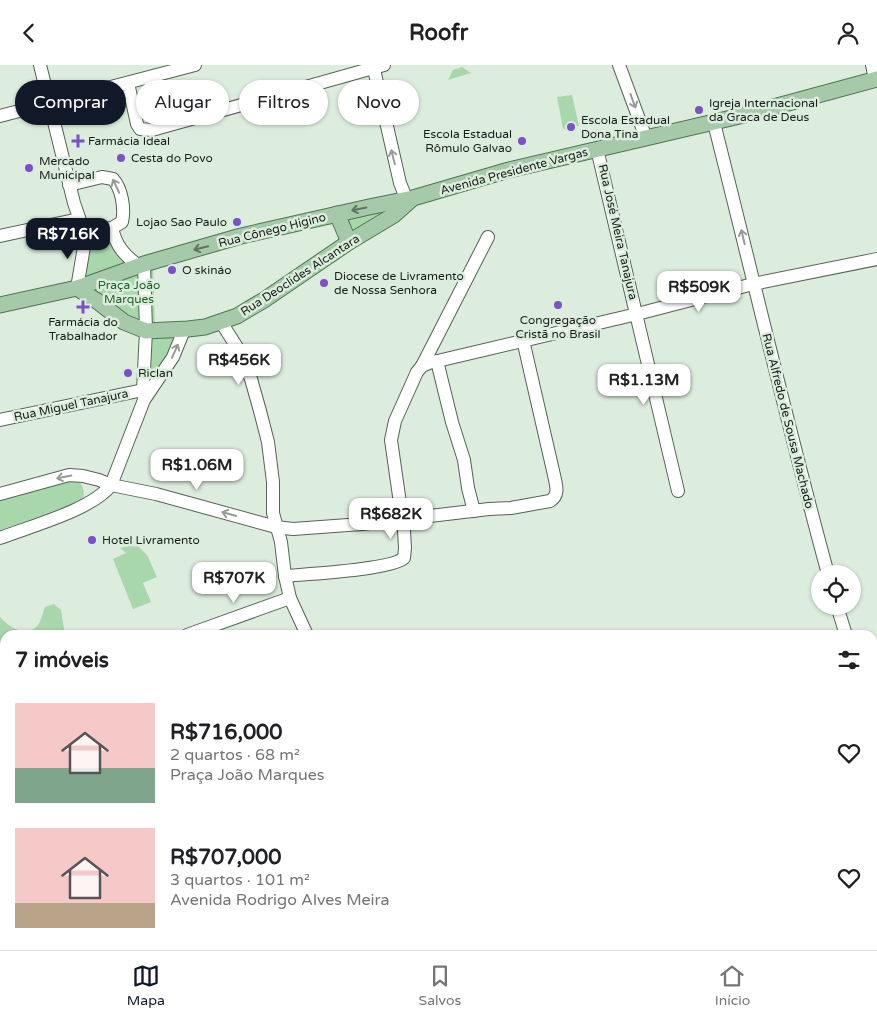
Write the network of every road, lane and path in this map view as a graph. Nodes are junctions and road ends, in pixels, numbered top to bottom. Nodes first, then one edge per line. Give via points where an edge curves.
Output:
1 (40, 65) edge
2 (195, 65) edge
3 (619, 65) edge
4 (376, 66) edge
5 (875, 74) edge
6 (44, 80) edge
7 (128, 83) joint
8 (15, 112) edge
9 (0, 116) edge
10 (714, 123) junction
11 (54, 125) edge
12 (646, 138) junction
13 (597, 149) junction
14 (69, 185) junction
15 (409, 200) junction
16 (337, 214) junction
17 (78, 219) junction
18 (112, 227) junction
19 (84, 232) junction
20 (0, 236) edge
21 (488, 237) dead end
22 (349, 242) junction
23 (877, 259) edge
24 (142, 265) junction
25 (753, 284) junction
26 (77, 288) junction
27 (0, 305) edge
28 (637, 315) junction
29 (221, 322) junction
30 (184, 330) junction
31 (146, 331) junction
32 (523, 340) junction
33 (436, 361) junction
34 (422, 366) junction
35 (144, 395) junction
36 (0, 420) edge
37 (111, 485) junction
38 (678, 491) dead end
39 (0, 494) edge
40 (474, 511) junction
41 (402, 519) junction
42 (276, 527) junction
43 (0, 538) edge
44 (825, 565) edge
45 (285, 576) junction
46 (290, 598) junction
47 (840, 615) edge
48 (201, 630) edge
49 (305, 630) edge
50 (844, 630) edge

1 - 6 street
2 - 7 street
3 -> 12 street
4 - 7 street via 152,130 140,129 137,124
15 -> 4 street via 400,183
5 - 10 main road, Avenida Presidente Vargas
8 - 9 street
10 - 12 main road, Avenida Presidente Vargas
25 -> 10 street, Rua Alfredo de Sousa Machado
11 - 14 street
12 - 13 main road, Avenida Presidente Vargas
13 - 15 main road, Avenida Presidente Vargas via 509,170
13 - 28 street, Rua José Meira Tanajura
14 - 17 street
18 -> 14 street via 122,222 123,211 113,179 102,177
15 -> 16 main road, Rua Cônego Higino
15 - 22 main road, Rua Deoclides Alcantara via 394,215
16 - 22 main road
16 -> 24 main road, Rua Cônego Higino via 241,236
17 - 19 street
17 - 20 street
18 - 19 street
18 - 24 street via 120,250
19 - 26 street
21 - 34 street
22 - 29 main road, Rua Deoclides Alcantara via 264,300
23 - 25 street
24 - 26 main road
24 - 31 street
25 - 28 street
25 - 44 street, Rua Alfredo de Sousa Machado via 794,453
26 - 27 main road
26 - 31 main road via 124,322
28 - 32 street
28 - 38 street, Rua José Meira Tanajura
29 - 30 main road, Rua Deoclides Alcantara
29 - 42 street via 240,352 251,379 268,442
30 - 31 main road, Rua Deoclides Alcantara
35 -> 30 street via 170,362
31 - 35 street
32 - 33 street
32 - 40 street via 557,493 550,501 538,504
33 - 34 street
33 - 40 street via 464,460
34 - 41 street via 395,421 391,440
35 - 36 street, Rua Miguel Tanajura
35 - 37 street
37 -> 39 street via 70,475
42 -> 37 street
37 - 43 street via 102,495 82,507
40 - 41 street
41 - 42 street via 321,528
41 - 45 street via 406,548 401,561 345,571
42 - 45 street
45 - 46 street
46 - 48 street
46 - 49 street
47 - 50 street

